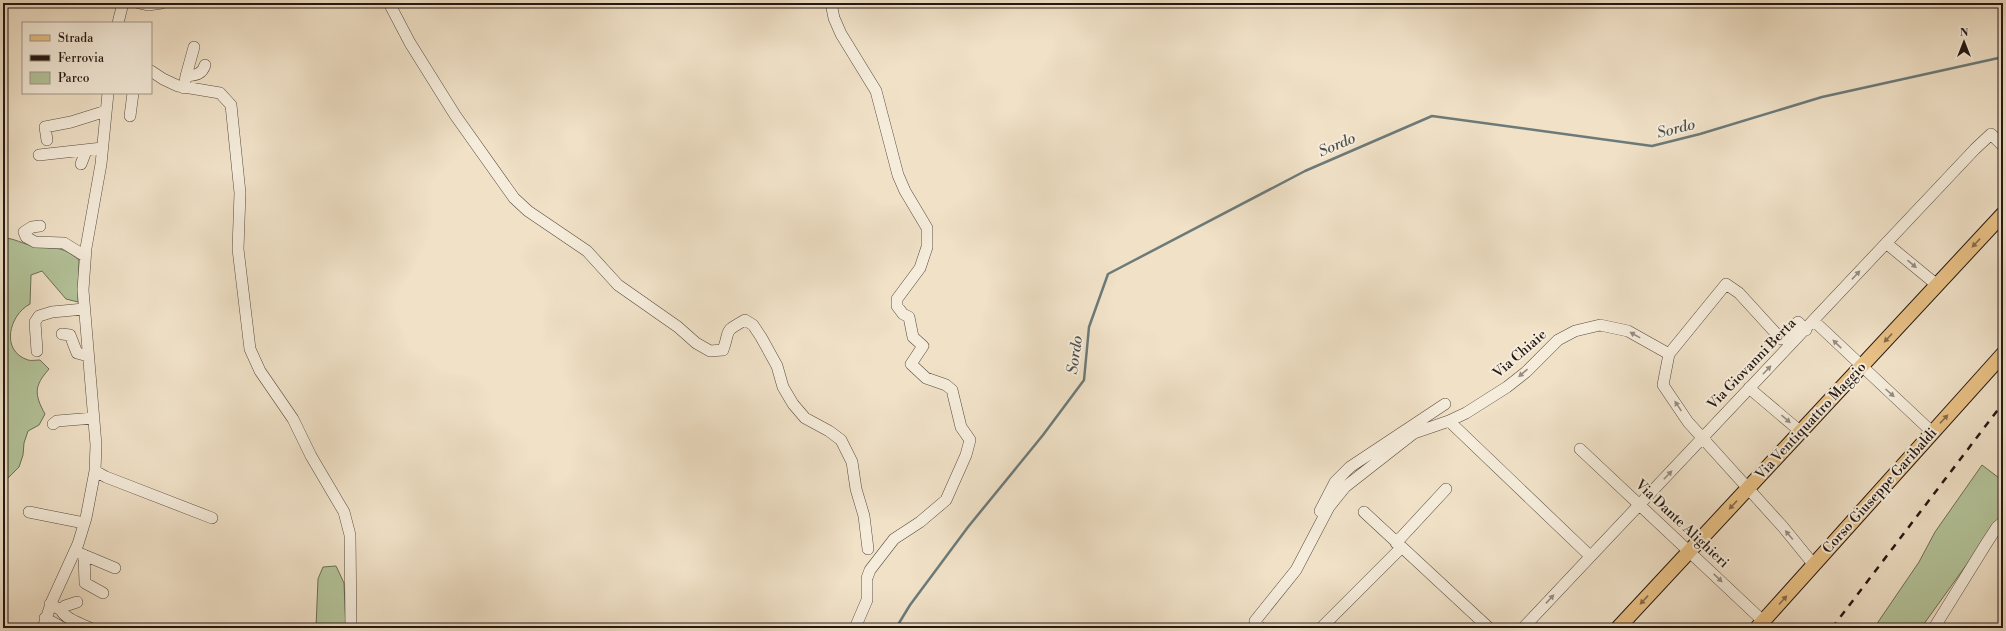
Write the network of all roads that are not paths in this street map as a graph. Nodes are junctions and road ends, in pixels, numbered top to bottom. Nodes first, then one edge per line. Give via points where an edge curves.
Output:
1 (123, 3) edge
2 (139, 3) edge
3 (162, 3) edge
4 (389, 3) edge
5 (831, 3) edge
6 (118, 22) edge
7 (194, 47) dead end
8 (205, 65) dead end
9 (152, 72) edge
10 (186, 76) junction
11 (184, 88) junction
12 (108, 94) edge
13 (137, 95) edge
14 (106, 111) junction
15 (130, 116) dead end
16 (47, 140) dead end
17 (2003, 146) edge
18 (102, 148) junction
19 (86, 151) junction
20 (39, 155) dead end
21 (81, 164) dead end
22 (2003, 214) edge
23 (40, 226) dead end
24 (1886, 243) junction
25 (85, 256) junction
26 (1937, 285) junction
27 (84, 309) junction
28 (1814, 322) junction
29 (1806, 330) junction
30 (62, 334) dead end
31 (37, 351) dead end
32 (1669, 354) junction
33 (2003, 354) edge
34 (88, 356) junction
35 (1861, 367) junction
36 (1749, 388) junction
37 (1445, 404) dead end
38 (94, 418) junction
39 (1449, 421) junction
40 (53, 424) dead end
41 (1801, 432) junction
42 (1932, 432) junction
43 (1702, 437) junction
44 (1580, 449) dead end
45 (95, 471) junction
46 (1748, 488) junction
47 (1446, 489) dead end
48 (1640, 504) junction
49 (29, 512) dead end
50 (1364, 512) dead end
51 (212, 518) dead end
52 (84, 523) junction
53 (2001, 527) edge
54 (1316, 528) junction
55 (1399, 546) junction
56 (868, 549) dead end
57 (1690, 551) junction
58 (81, 555) junction
59 (1590, 556) junction
60 (1814, 565) junction
61 (100, 566) dead end
62 (115, 568) dead end
63 (103, 593) dead end
64 (78, 602) dead end
65 (50, 604) junction
66 (61, 610) junction
67 (44, 623) edge
68 (1760, 624) edge
69 (1257, 625) edge
70 (63, 628) edge
71 (90, 628) edge
72 (351, 628) edge
73 (856, 628) edge
74 (1321, 628) edge
75 (1488, 628) edge
76 (1523, 628) edge
77 (1618, 628) edge
78 (1934, 628) edge

1 - 6 street
2 - 3 street
4 - 56 street via 410,43 455,115 505,187 528,211 587,251 618,285 673,323 703,348 710,351 723,350 726,333 730,328 745,320 753,325 777,366 783,387 793,404 805,418 836,435 852,462
5 - 73 street via 841,34 876,91 898,175 927,228 927,247 920,268 897,299 897,306 909,317 913,337 923,346 911,364 926,378 946,385 952,390 961,427 970,440 946,500 920,522 894,538 870,570 867,578 867,600
7 - 10 street
8 - 10 street via 196,76
9 - 11 street
10 - 11 street
11 - 72 street via 220,93 231,104 240,193 238,249 250,349 260,372 293,419 311,456 344,512 350,534
12 - 14 street
13 - 15 street
14 - 16 street via 46,127
14 - 18 street
17 - 24 street, Via Giovanni Berta via 1991,134
18 - 19 street
18 - 25 street
19 - 20 street
19 - 21 street
22 -> 26 main road, Via Ventiquattro Maggio
23 - 25 street via 27,229 24,232 26,237 35,242 64,242
24 -> 26 street
28 -> 24 street, Via Giovanni Berta
25 - 27 street
26 -> 35 main road, Via Ventiquattro Maggio
27 - 31 street via 39,316 35,322
27 - 34 street
28 - 29 street, Via Giovanni Berta
35 -> 28 street
29 - 32 street via 1798,322 1781,339 1739,293 1726,284
36 -> 29 street, Via Giovanni Berta
30 - 34 street via 70,335 77,353
32 -> 39 street, Via Chiaie via 1628,331 1600,325 1575,331 1558,340 1507,387
43 -> 32 street via 1688,422 1663,385
42 -> 33 main road, Corso Giuseppe Garibaldi
34 - 38 street
35 - 41 main road, Via Ventiquattro Maggio
35 -> 42 street
36 -> 41 street
36 - 43 street, Via Giovanni Berta
37 - 54 street via 1350,467 1334,482 1315,520
38 - 40 street via 57,421
38 - 45 street
39 - 54 street, Via Chiaie via 1414,434 1361,474 1329,507
39 - 59 street
41 - 46 main road, Via Ventiquattro Maggio
42 - 60 main road, Corso Giuseppe Garibaldi
43 - 46 street
48 -> 43 street, Via Giovanni Berta
44 - 48 street, Via Dante Alighieri
45 - 51 street
45 - 52 street
46 -> 57 main road, Via Ventiquattro Maggio
60 -> 46 street
47 - 55 street
48 - 57 street, Via Dante Alighieri
48 - 59 street, Via Giovanni Berta
49 - 52 street
50 - 55 street
52 - 58 street
53 - 78 street
54 - 69 street via 1296,570
55 - 74 street
55 - 75 street
57 -> 68 street, Via Dante Alighieri
57 -> 77 main road, Via Ventiquattro Maggio
58 - 61 street
58 - 62 street
58 - 63 street via 85,583
58 - 65 street
76 -> 59 street, Via Giovanni Berta
68 -> 60 main road, Corso Giuseppe Garibaldi
64 - 66 street
65 - 66 street
65 - 67 street
66 - 71 street via 63,614
67 - 70 street

